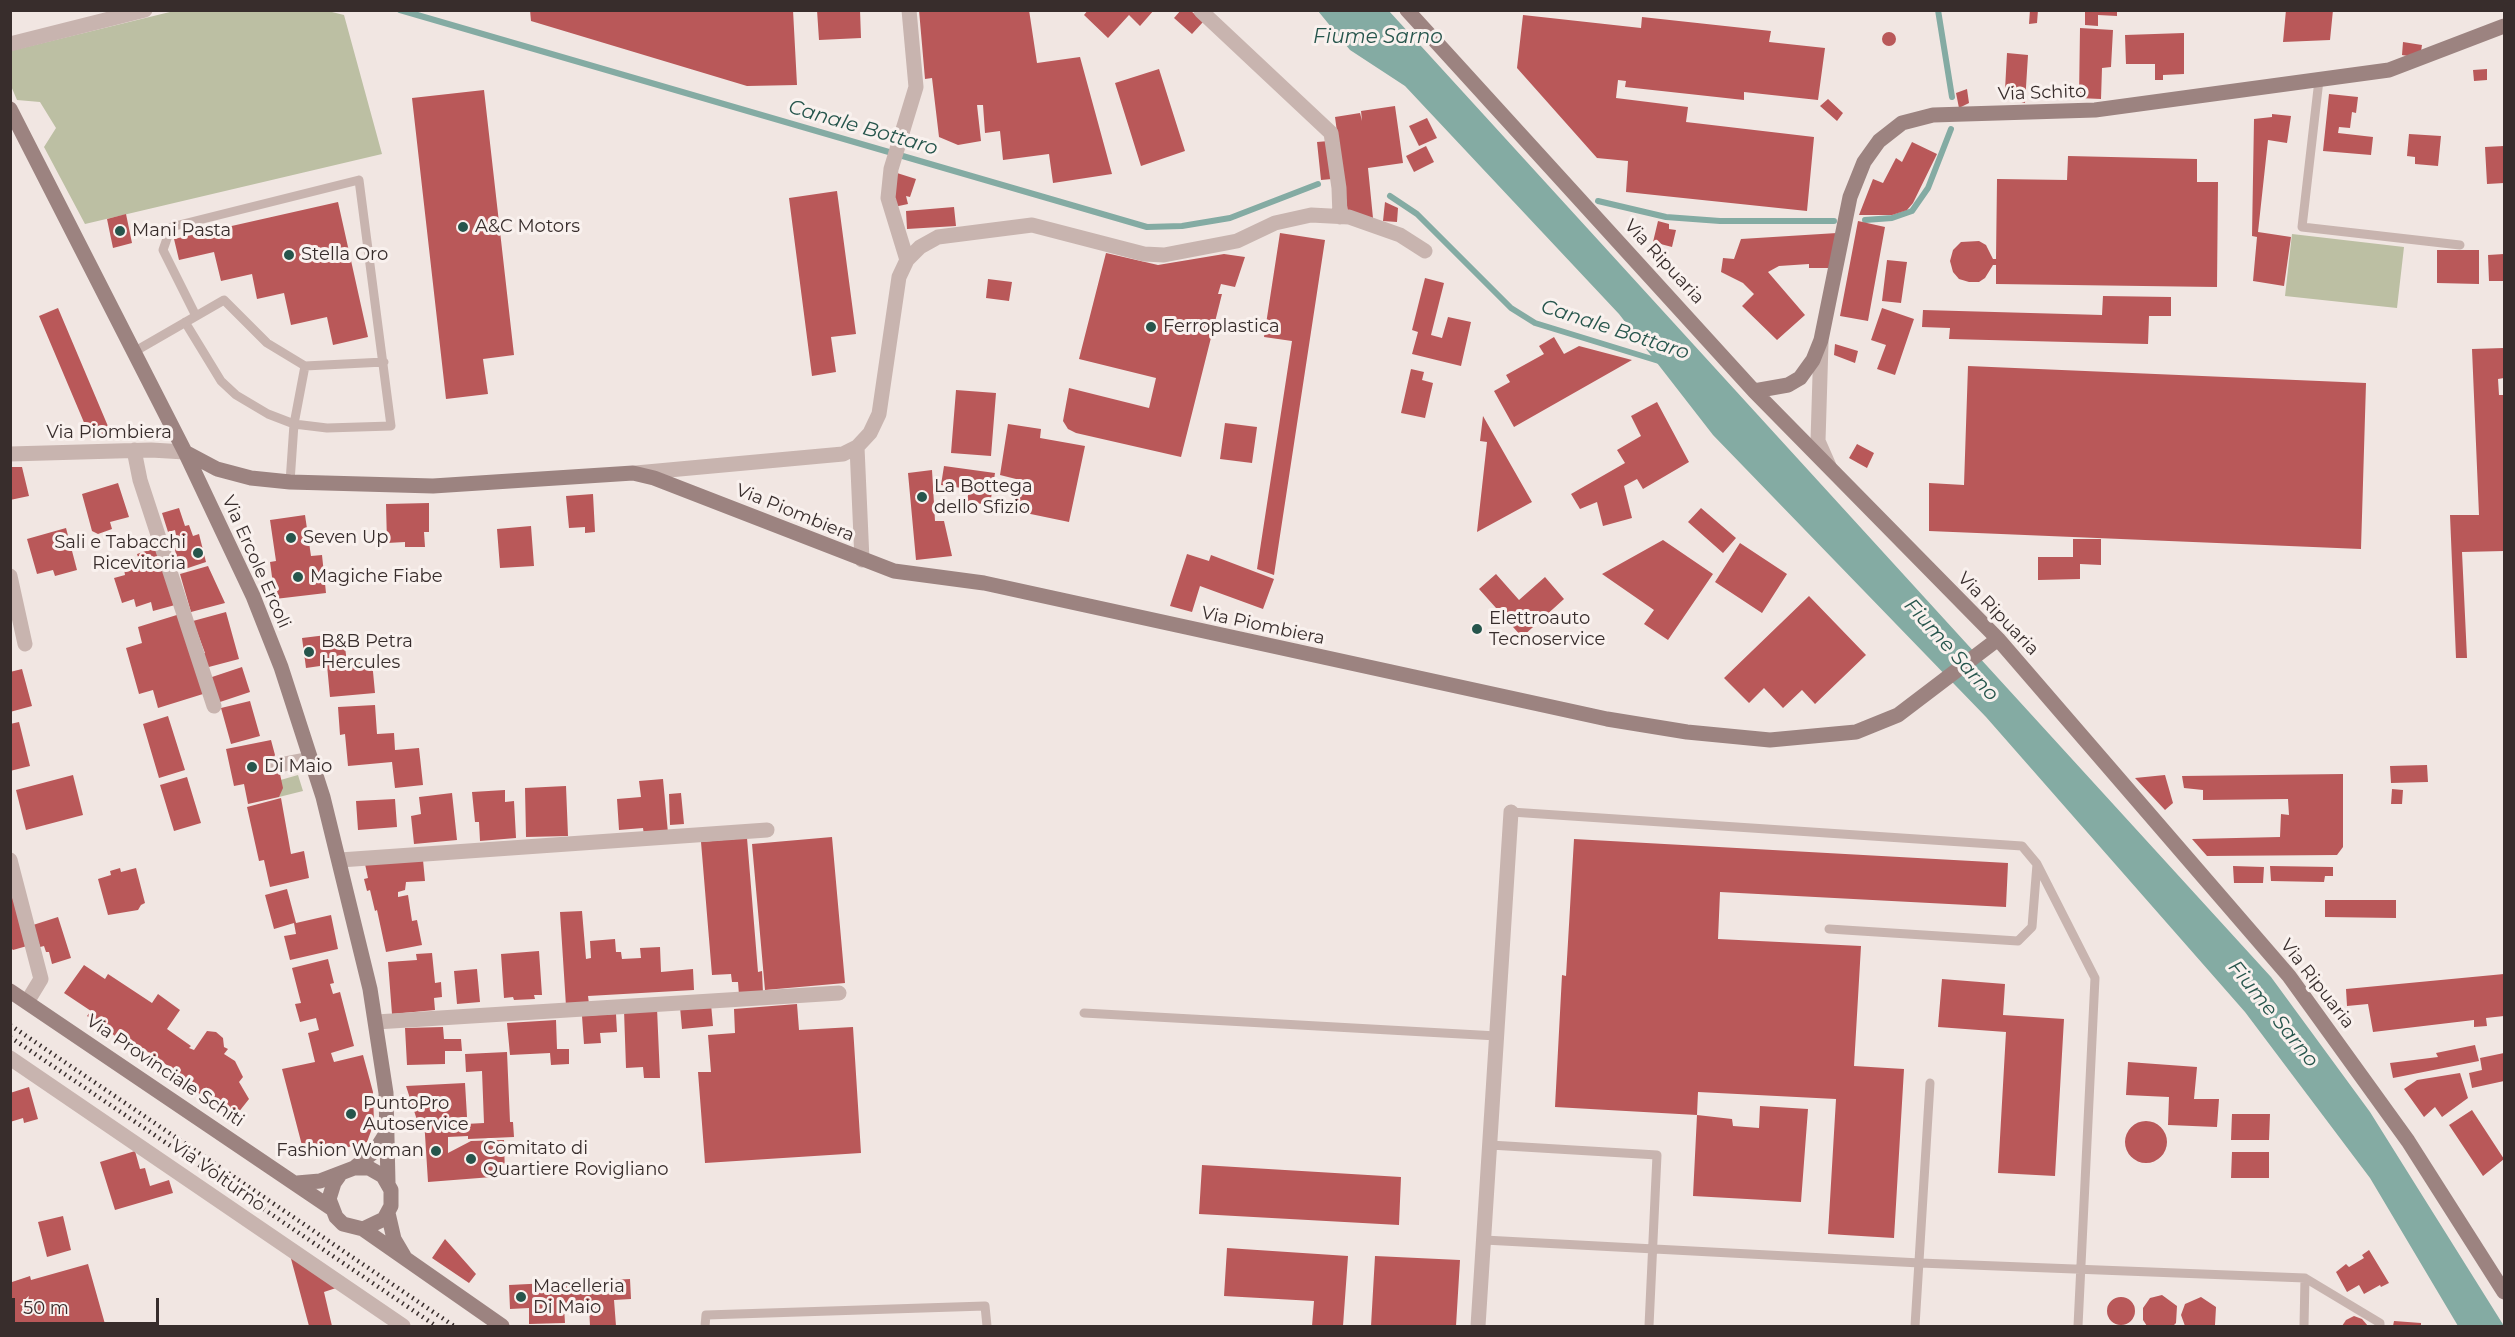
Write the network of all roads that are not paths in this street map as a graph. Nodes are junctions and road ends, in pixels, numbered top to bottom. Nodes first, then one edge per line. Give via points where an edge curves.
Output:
1 (145, 10) edge
2 (909, 10) edge
3 (1407, 10) edge
4 (1201, 11) edge
5 (2505, 26) edge
6 (10, 44) edge
7 (2319, 80) junction
8 (10, 109) edge
9 (1340, 217) junction
10 (2460, 245) dead end
11 (1425, 251) dead end
12 (907, 260) junction
13 (196, 316) junction
14 (185, 322) junction
15 (1821, 340) junction
16 (132, 353) junction
17 (384, 362) junction
18 (305, 366) junction
19 (1754, 391) junction
20 (294, 424) junction
21 (857, 447) junction
22 (134, 450) junction
23 (185, 452) junction
24 (10, 454) edge
25 (1829, 467) junction
26 (633, 473) junction
27 (290, 482) junction
28 (862, 561) junction
29 (10, 576) edge
30 (1998, 639) junction
31 (25, 644) dead end
32 (214, 706) dead end
33 (310, 759) junction
34 (274, 766) dead end
35 (1511, 812) joint
36 (767, 830) dead end
37 (10, 860) edge
38 (340, 860) junction
39 (2037, 864) junction
40 (1829, 929) dead end
41 (10, 991) edge
42 (839, 993) dead end
43 (27, 1002) junction
44 (1084, 1013) dead end
45 (376, 1022) junction
46 (1497, 1036) junction
47 (10, 1058) edge
48 (1930, 1083) dead end
49 (387, 1132) junction
50 (1490, 1145) junction
51 (354, 1168) junction
52 (339, 1176) junction
53 (388, 1183) junction
54 (297, 1184) junction
55 (331, 1208) junction
56 (388, 1213) junction
57 (363, 1229) junction
58 (1484, 1240) junction
59 (1653, 1250) junction
60 (405, 1258) junction
61 (1920, 1263) junction
62 (2080, 1268) junction
63 (2305, 1278) junction
64 (2505, 1292) edge
65 (403, 1326) edge
66 (502, 1326) edge
67 (705, 1326) edge
68 (987, 1326) edge
69 (1478, 1326) edge
70 (1649, 1326) edge
71 (1915, 1326) edge
72 (2078, 1326) edge
73 (2304, 1326) edge
74 (2380, 1326) edge

1 - 6 street
2 - 12 street via 916,87 891,169 888,198
3 - 19 street, Via Ripuaria
4 - 9 street via 1331,133
5 - 7 street, Via Schito via 2389,70
7 - 10 lane via 2302,227
7 - 15 street, Via Schito via 2095,110 1933,115 1902,123 1879,141 1864,162 1850,197
8 - 16 street, Via Ercole Ercoli
9 - 11 street via 1400,235
9 - 12 street via 1311,215 1275,223 1237,241 1164,255 1144,254 1032,225 980,230 938,237
12 - 21 street via 899,277 879,414 870,433
13 - 14 lane
13 - 17 lane via 163,250 171,227 359,180
13 - 18 lane via 224,300 267,343
14 - 16 lane
14 - 20 lane via 221,381 268,414
15 - 19 street, Via Schito via 1800,378 1788,385
15 - 25 street via 1818,441
16 - 23 street, Via Ercole Ercoli
17 - 18 lane
17 - 20 lane via 391,426 327,428
18 - 20 lane
19 - 25 street, Via Ripuaria
20 - 27 lane
21 - 26 street, Via Piombiera via 843,454
21 - 28 street
22 - 23 street, Via Piombiera
22 - 24 street, Via Piombiera
22 - 32 street via 140,480
23 - 27 street, Via Piombiera via 217,469 250,478
23 - 33 street, Via Ercole Ercoli via 253,596
25 - 30 street, Via Ripuaria
26 - 27 street, Via Piombiera via 434,486
26 - 28 street, Via Piombiera
28 - 30 street, Via Piombiera via 894,571 984,584 1607,719 1770,740 1856,732 1898,715
29 - 31 street
30 - 64 street, Via Ripuaria via 2289,976 2408,1141
33 - 34 street
33 - 38 street, Via Ercole Ercoli
35 - 39 lane via 2022,846
35 - 46 street
36 - 38 street
37 - 43 street via 41,979
38 - 45 street, Via Ercole Ercoli
39 - 40 lane via 2032,927 2018,941
39 - 62 lane via 2095,978
41 - 43 street, Via Provinciale Schiti
42 - 45 street
43 - 54 street, Via Provinciale Schiti
44 - 46 lane
45 - 49 street, Via Ercole Ercoli
46 - 50 street
47 - 65 street, Via Volturno
48 - 61 lane
49 - 51 street via 375,1150
49 - 53 street, Via Ercole Ercoli
50 - 58 street
50 - 59 lane via 1658,1155
51 - 52 street
51 - 53 street via 377,1171
52 - 54 street
52 - 55 street via 331,1191
53 - 56 street, Via Provinciale Schiti via 392,1198
54 - 55 street, Via Provinciale Schiti
55 - 57 street, Via Provinciale Schiti via 344,1224
56 - 57 street via 378,1224
56 - 60 street, Via Provinciale Schiti via 394,1239
57 - 60 street, Via Provinciale Schiti
58 - 59 lane
58 - 69 street
59 - 61 lane
59 - 70 lane
60 - 66 street, Via Provinciale Schiti
61 - 62 lane
61 - 71 lane
62 - 63 lane
62 - 72 lane
63 - 73 lane
63 - 74 lane
67 - 68 lane via 705,1315 985,1306

